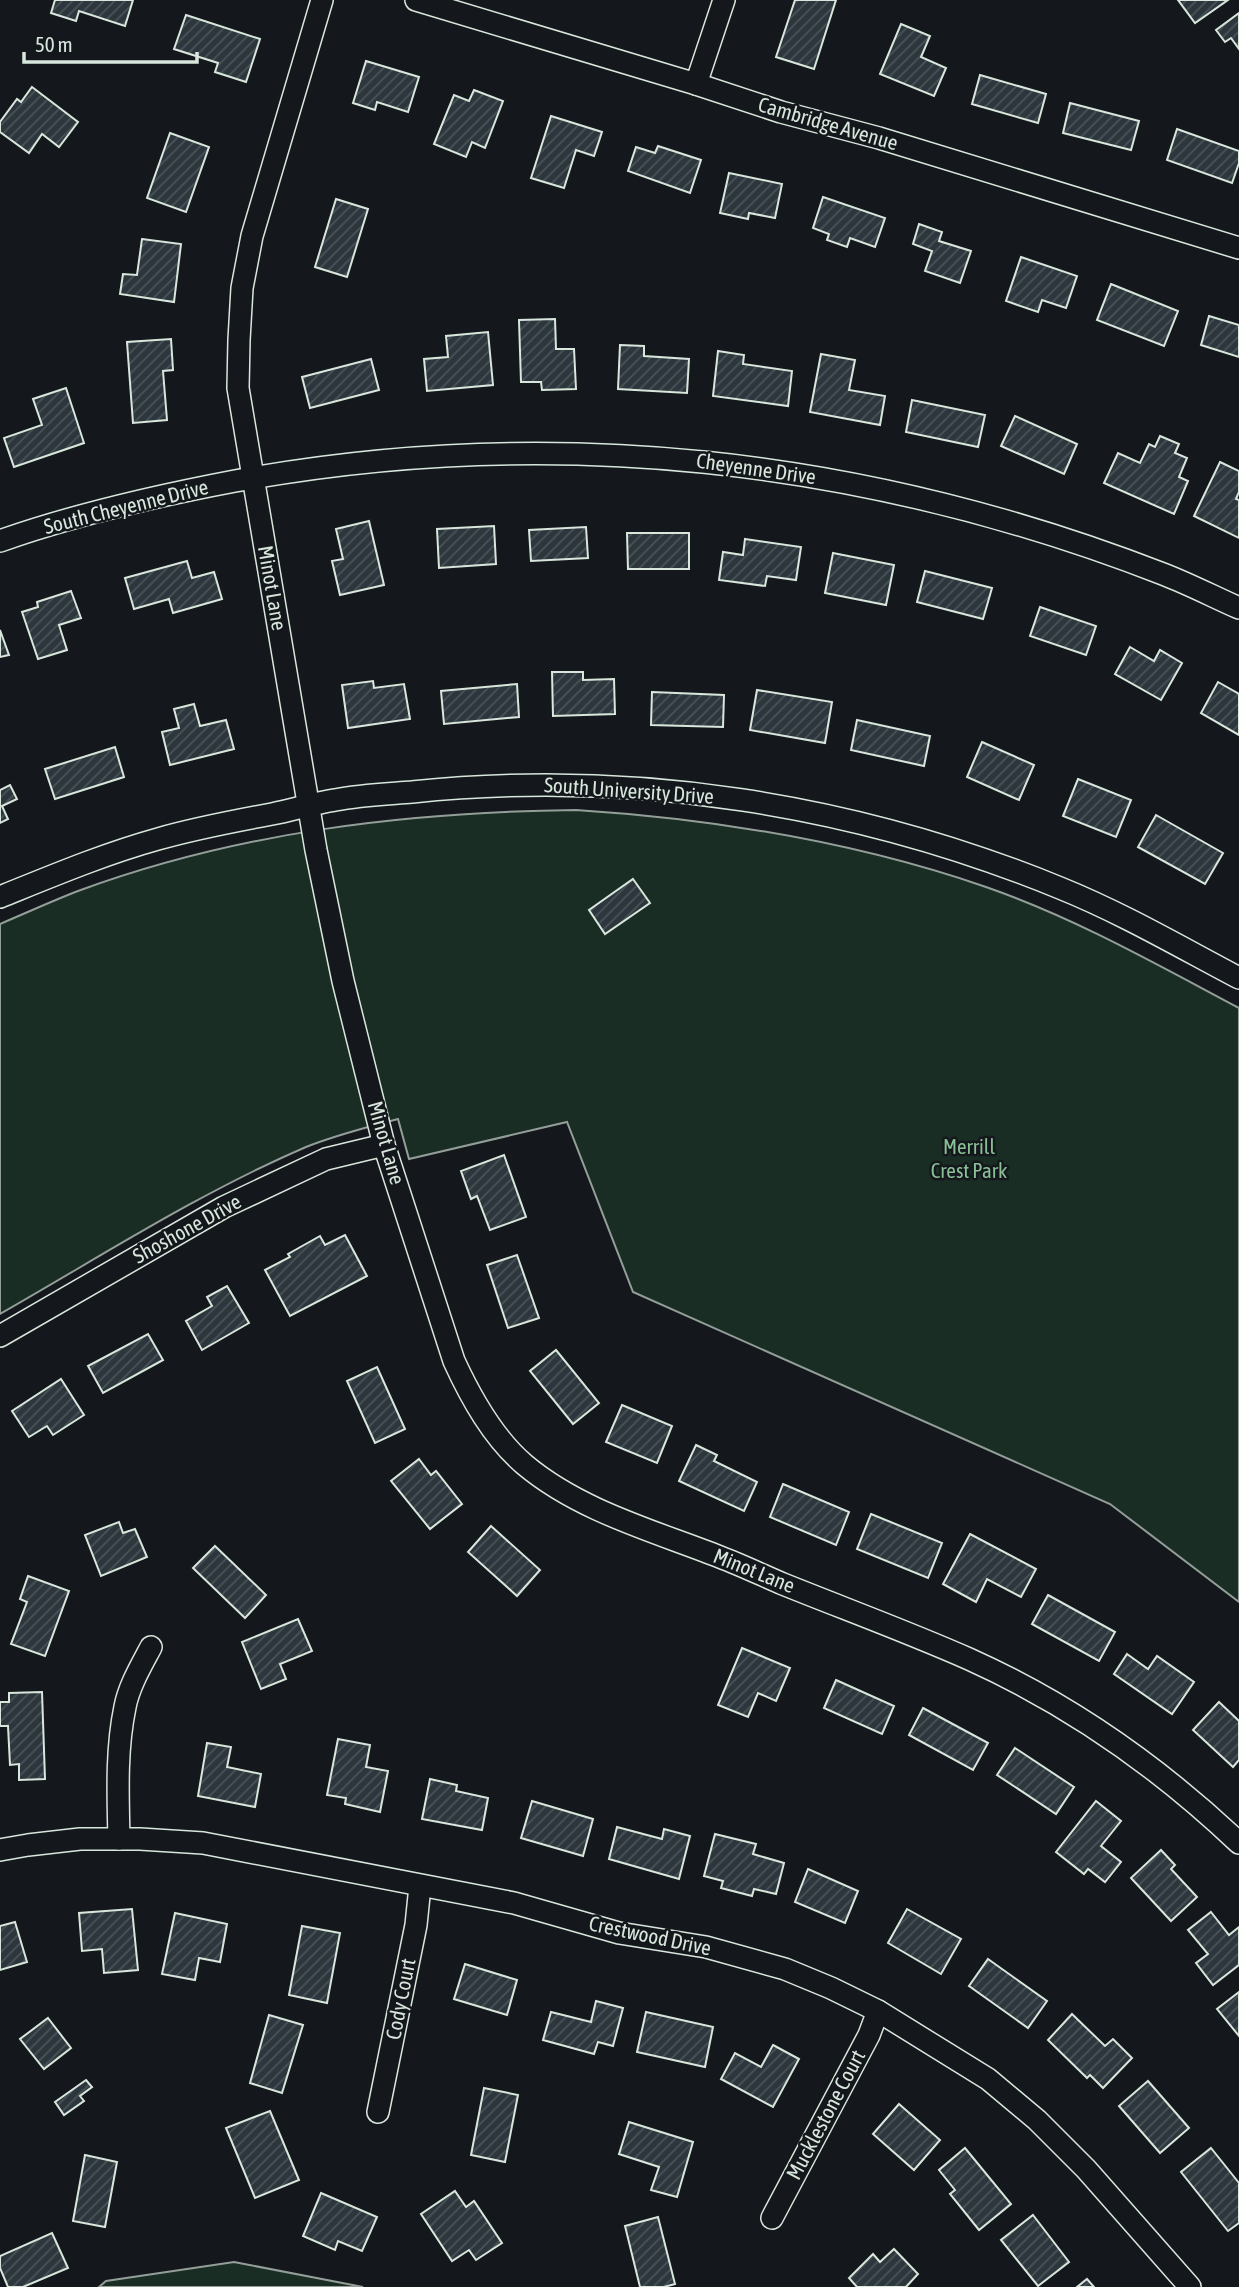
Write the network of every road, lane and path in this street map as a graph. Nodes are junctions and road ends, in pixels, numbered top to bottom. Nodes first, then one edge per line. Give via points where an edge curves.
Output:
1 (322, 0) edge
2 (416, 0) edge
3 (724, 0) edge
4 (696, 84) junction
5 (1239, 248) edge
6 (253, 478) junction
7 (0, 541) edge
8 (1239, 608) edge
9 (310, 806) junction
10 (0, 897) edge
11 (1239, 978) edge
12 (384, 1145) junction
13 (0, 1336) edge
14 (151, 1647) dead end
15 (119, 1839) junction
16 (1239, 1843) edge
17 (0, 1850) edge
18 (420, 1886) junction
19 (878, 2011) junction
20 (378, 2112) dead end
21 (772, 2218) dead end
22 (1190, 2287) edge

1 - 6 street, Minot Lane via 259,207 242,288 239,388
2 - 4 street, Cambridge Avenue
3 - 4 street
4 - 5 street, Cambridge Avenue
6 - 7 street, South Cheyenne Drive via 165,494
6 - 8 street, Cheyenne Drive via 307,468 475,453 585,453 706,461 844,481 960,508 1053,534
6 - 9 street, Minot Lane
9 - 10 street, South University Drive via 156,839
9 - 11 street, South University Drive via 469,786 561,785 683,792 791,807 914,837 1058,887
9 - 12 street, Minot Lane via 343,981
12 - 13 street, Shoshone Drive via 326,1159 224,1207
12 - 16 street, Minot Lane via 462,1380 487,1422 525,1465 575,1497 624,1520 947,1650 1035,1692 1150,1767
14 - 15 street via 125,1705
15 - 17 street, Crestwood Drive via 80,1839
15 - 18 street, Crestwood Drive via 202,1843
18 - 19 street, Crestwood Drive via 514,1903 619,1933 706,1947 785,1969
18 - 20 street, Cody Court
19 - 21 street, Mucklestone Court
19 - 22 street, Crestwood Drive via 988,2080 1037,2120 1086,2168

